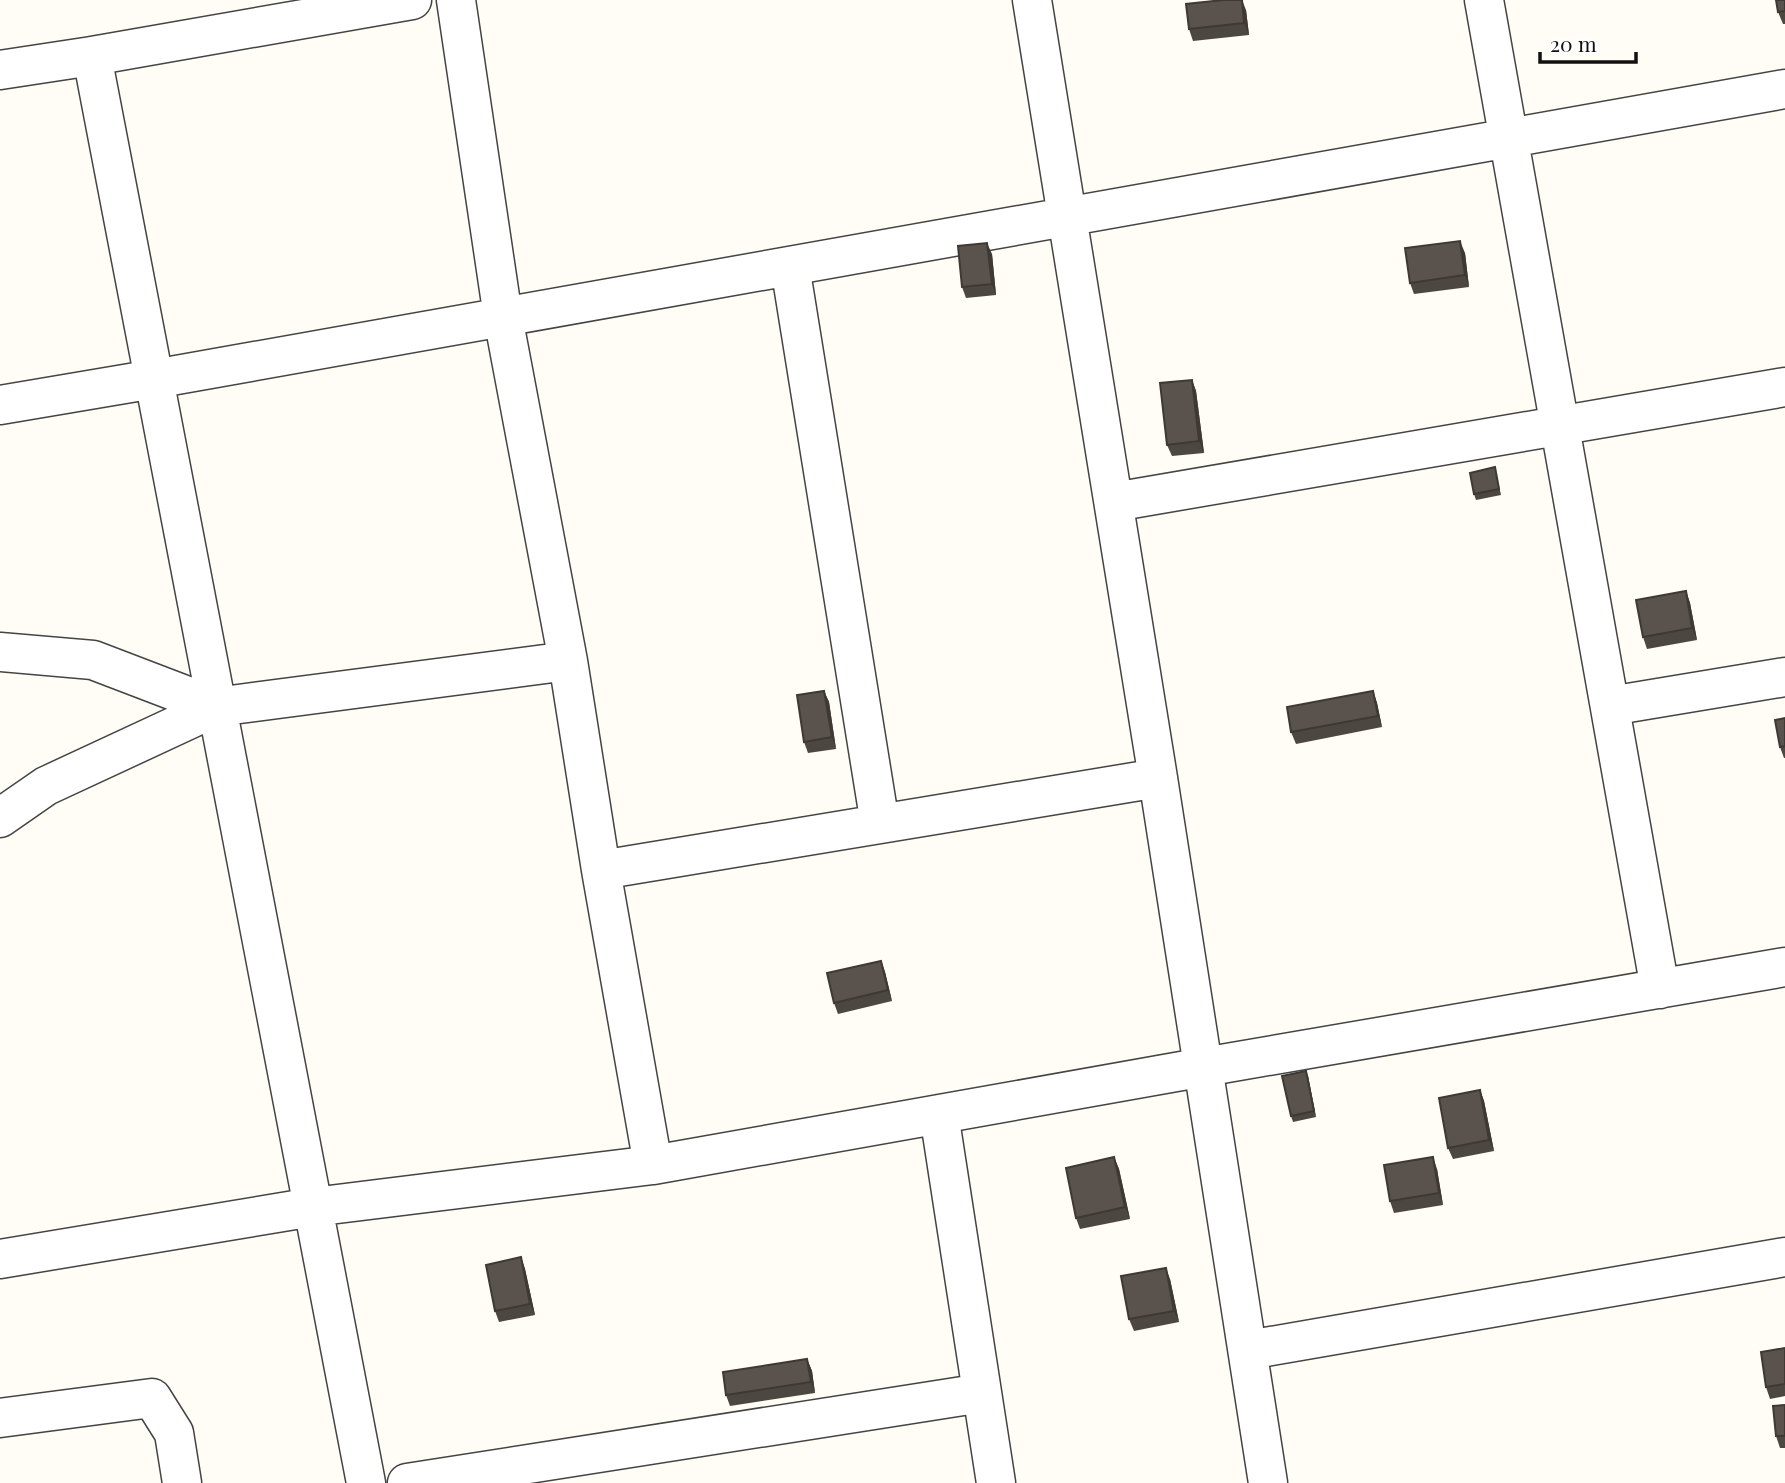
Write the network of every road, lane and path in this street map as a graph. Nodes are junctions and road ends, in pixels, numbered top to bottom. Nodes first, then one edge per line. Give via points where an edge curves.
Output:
1 (412, 0) edge
2 (456, 0) edge
3 (1032, 0) edge
4 (1483, 0) edge
5 (92, 56) junction
6 (0, 70) edge
7 (1785, 89) edge
8 (1508, 139) junction
9 (1067, 217) junction
10 (790, 266) junction
11 (503, 317) junction
12 (154, 379) junction
13 (1785, 387) edge
14 (0, 405) edge
15 (1560, 425) junction
16 (1114, 502) junction
17 (0, 652) edge
18 (568, 661) junction
19 (1785, 677) edge
20 (1610, 706) junction
21 (216, 707) junction
22 (1158, 778) junction
23 (0, 818) edge
24 (880, 824) junction
25 (601, 870) junction
26 (1785, 967) edge
27 (1660, 989) junction
28 (1204, 1067) junction
29 (939, 1114) junction
30 (653, 1165) junction
31 (313, 1207) junction
32 (1785, 1257) edge
33 (0, 1259) edge
34 (1248, 1350) junction
35 (982, 1393) junction
36 (0, 1418) edge
37 (1260, 1482) edge
38 (182, 1483) edge
39 (366, 1483) edge
40 (407, 1483) edge
41 (996, 1483) edge

1 - 5 street
2 - 11 street
3 - 9 street
4 - 8 street
5 - 6 street
5 - 12 street
7 - 8 street
8 - 9 street
8 - 15 street
9 - 10 street
9 - 16 street
10 - 11 street
10 - 24 street
11 - 12 street
11 - 18 street
12 - 14 street
12 - 21 street
13 - 15 street
15 - 16 street
15 - 20 street
16 - 22 street
17 - 21 street via 93,660
18 - 21 street
18 - 25 street
19 - 20 street
20 - 27 street
21 - 23 street via 46,786
21 - 31 street
22 - 24 street
22 - 28 street
24 - 25 street
25 - 30 street
26 - 27 street
27 - 28 street
28 - 29 street
28 - 34 street
29 - 30 street
29 - 35 street
30 - 31 street
31 - 33 street
31 - 39 street
32 - 34 street
34 - 37 street
35 - 40 street
35 - 41 street
36 - 38 street via 152,1398 174,1433

